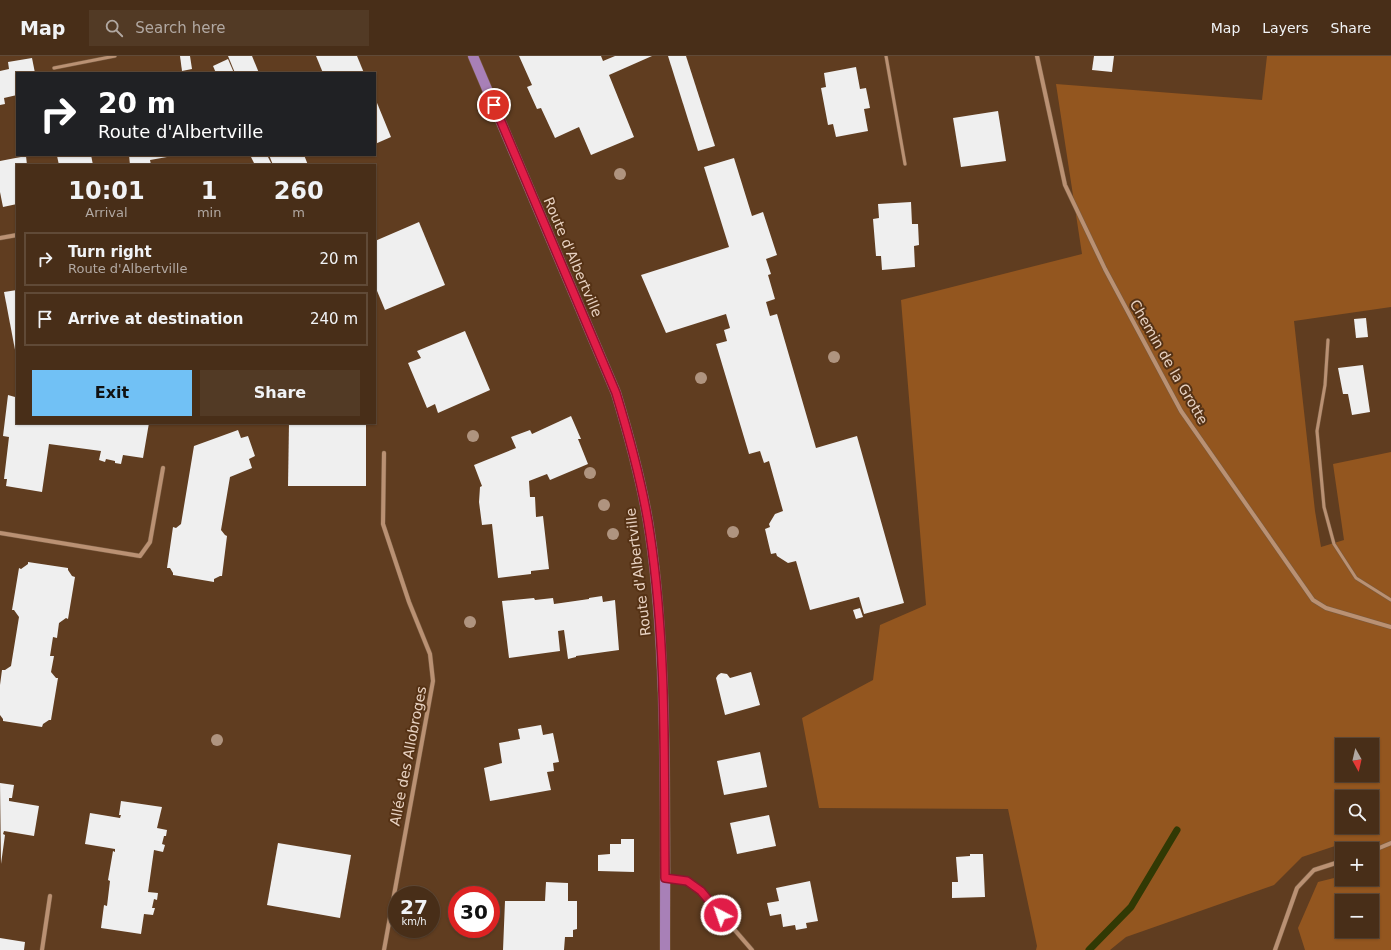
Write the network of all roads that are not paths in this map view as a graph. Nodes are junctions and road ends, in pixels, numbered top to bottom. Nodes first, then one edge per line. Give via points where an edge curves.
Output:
1 (115, 56) edge
2 (473, 56) edge
3 (886, 56) edge
4 (1037, 56) edge
5 (54, 68) dead end
6 (905, 164) dead end
7 (16, 235) edge
8 (0, 238) edge
9 (1328, 340) dead end
10 (384, 453) dead end
11 (163, 468) dead end
12 (0, 533) edge
13 (1391, 600) edge
14 (1391, 627) edge
15 (1391, 843) edge
16 (1379, 848) edge
17 (1335, 862) edge
18 (665, 878) junction
19 (50, 896) dead end
20 (42, 950) edge
21 (384, 950) edge
22 (665, 950) edge
23 (752, 950) edge
24 (1275, 950) edge

1 - 5 lane
2 - 18 main road, Route d'Albertville via 616,393 630,437 650,534 661,648
3 - 6 lane
4 - 14 street, Chemin de la Grotte via 1065,185 1104,269 1181,411 1313,600 1326,608
7 - 8 street
9 - 13 lane via 1325,385 1317,431 1324,507 1334,544 1356,578
10 - 21 street, Allée des Allobroges via 383,524 409,602 430,654 434,681
11 - 12 street via 150,542 140,556
15 - 16 street
17 - 24 street via 1314,870 1297,888
18 - 22 main road, Route d'Albertville
18 - 23 street via 687,881 701,891
19 - 20 street

